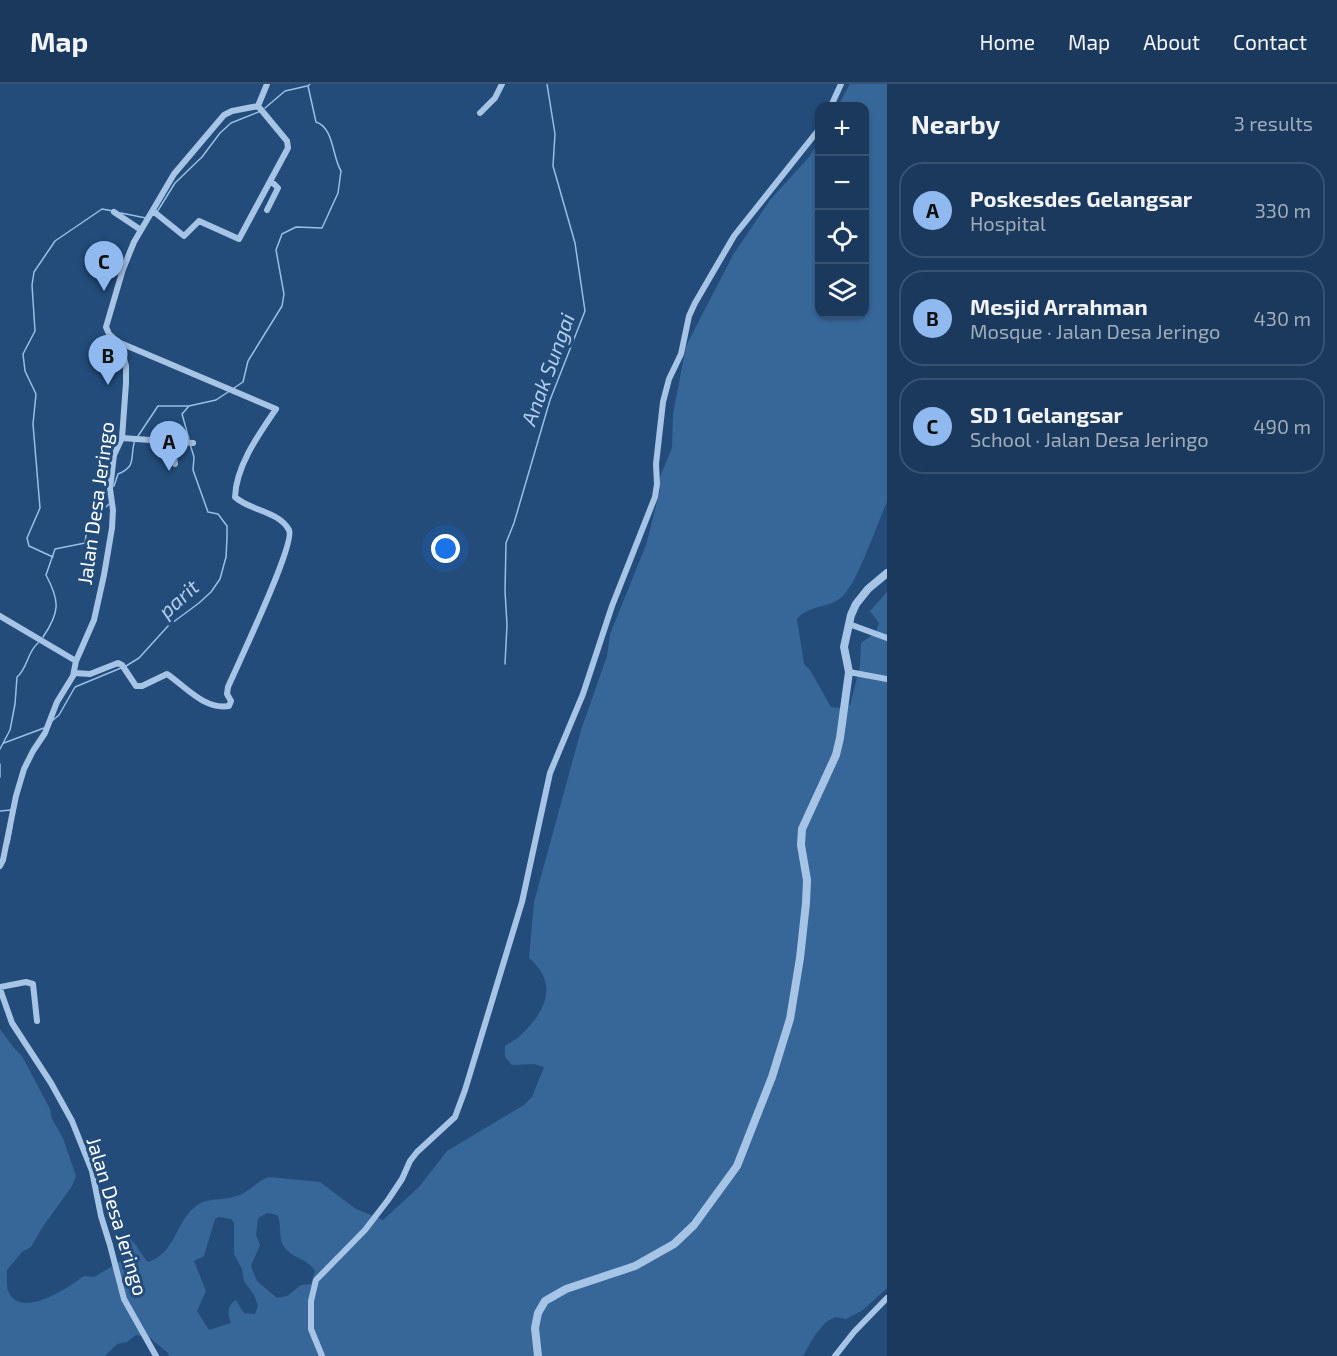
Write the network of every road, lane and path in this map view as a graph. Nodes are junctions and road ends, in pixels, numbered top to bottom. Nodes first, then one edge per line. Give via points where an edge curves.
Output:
1 (267, 84) edge
2 (502, 84) edge
3 (841, 84) edge
4 (833, 102) edge
5 (258, 106) junction
6 (480, 113) dead end
7 (815, 133) edge
8 (271, 181) junction
9 (267, 210) dead end
10 (114, 212) dead end
11 (154, 213) junction
12 (141, 230) junction
13 (118, 342) junction
14 (122, 438) junction
15 (172, 441) junction
16 (193, 443) dead end
17 (175, 464) dead end
18 (887, 573) edge
19 (0, 616) edge
20 (849, 624) junction
21 (887, 638) edge
22 (76, 661) junction
23 (849, 672) junction
24 (74, 673) junction
25 (887, 679) edge
26 (0, 866) edge
27 (0, 988) edge
28 (37, 1021) dead end
29 (887, 1298) edge
30 (156, 1356) edge
31 (322, 1356) edge
32 (538, 1356) edge
33 (835, 1356) edge

1 - 5 street
2 - 6 street
3 - 4 street
5 - 8 street via 288,144
5 - 11 street, Jalan Desa Jeringo via 225,115 174,174
7 - 31 street via 734,236 689,316 681,354 663,402 655,497 550,773 524,895 465,1090 455,1117 417,1152 392,1195 365,1230 316,1280 311,1329
8 - 9 street via 278,188
8 - 11 street via 238,239 199,221 184,236
10 - 12 street
11 - 12 street, Jalan Desa Jeringo
12 - 13 street, Jalan Desa Jeringo via 123,269 106,327
13 - 14 street, Jalan Desa Jeringo via 126,371
13 - 24 street via 276,409 243,465 235,497 283,523 291,537 227,689 229,706 198,698 167,674 136,686 123,667 115,663 90,674
14 - 15 street
14 - 22 street, Jalan Desa Jeringo via 114,455 110,489 112,528 101,590 94,620
15 - 16 street
15 - 17 street
18 - 20 street via 856,604
19 - 22 street
20 - 21 street
20 - 23 street via 844,647
22 - 24 street, Jalan Desa Jeringo
23 - 25 street
23 - 32 street via 838,749 802,830 806,903 790,1019 737,1166 694,1225 674,1244 635,1266 566,1289 545,1301 535,1328
24 - 26 street, Jalan Desa Jeringo via 22,775
27 - 28 street via 33,984
27 - 30 street, Jalan Desa Jeringo via 12,1023 72,1121 92,1171 124,1299
29 - 33 street

